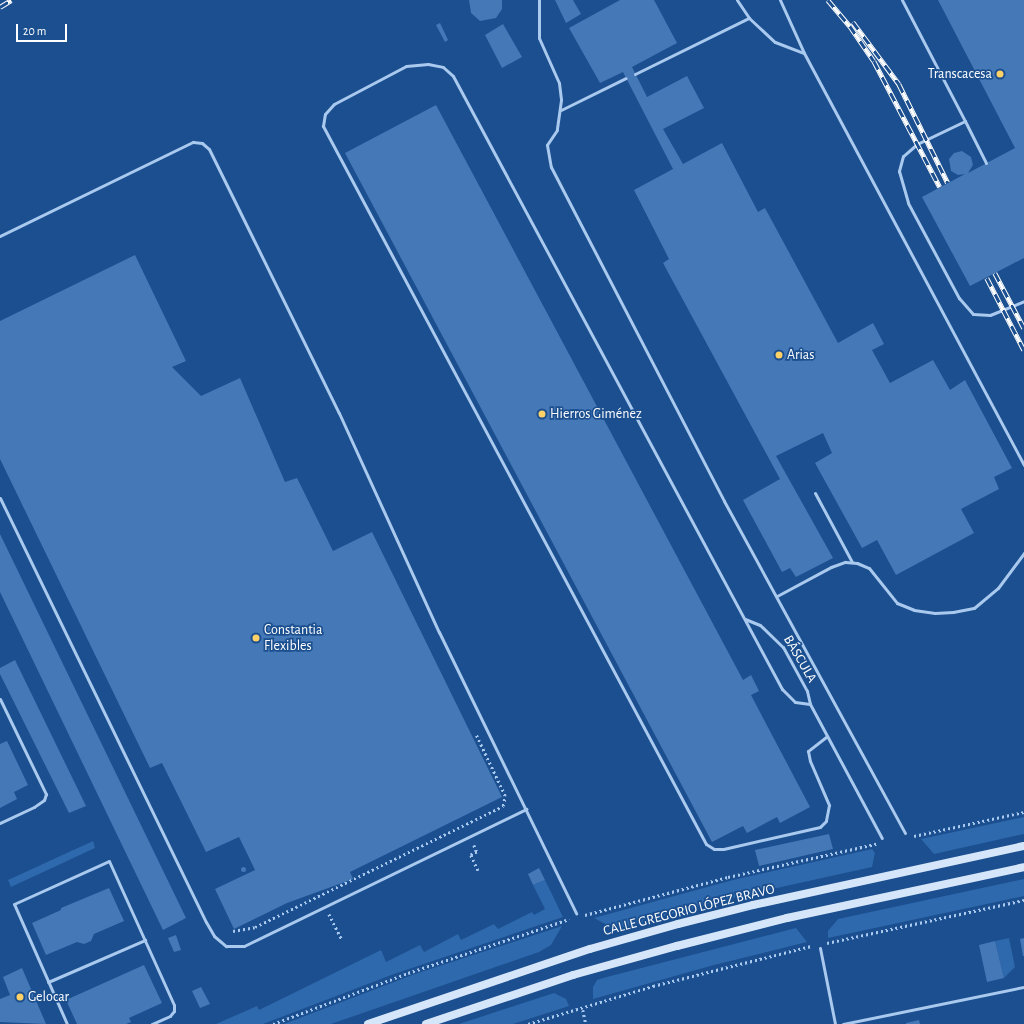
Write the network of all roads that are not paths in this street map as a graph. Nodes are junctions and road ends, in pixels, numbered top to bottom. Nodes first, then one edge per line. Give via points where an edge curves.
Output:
1 (539, 0) edge
2 (738, 0) edge
3 (780, 0) edge
4 (902, 0) edge
5 (749, 18) junction
6 (804, 53) junction
7 (635, 74) dead end
8 (626, 78) dead end
9 (561, 110) junction
10 (965, 121) junction
11 (986, 163) dead end
12 (0, 236) edge
13 (1024, 301) edge
14 (1024, 465) edge
15 (815, 493) dead end
16 (0, 498) edge
17 (1024, 553) edge
18 (852, 562) junction
19 (777, 596) junction
20 (744, 619) junction
21 (0, 699) edge
22 (810, 704) junction
23 (826, 737) junction
24 (526, 809) junction
25 (0, 823) edge
26 (905, 833) dead end
27 (882, 838) dead end
28 (1024, 846) edge
29 (1024, 867) edge
30 (577, 915) road end
31 (145, 940) junction
32 (820, 946) road end
33 (48, 982) junction
34 (1024, 986) edge
35 (67, 1024) edge
36 (152, 1024) edge
37 (368, 1024) edge
38 (426, 1024) edge
39 (834, 1024) edge
40 (843, 1024) edge

1 - 9 lane via 539,38 559,83
2 - 5 lane
3 - 6 lane
4 - 10 lane
5 - 6 lane via 775,42
5 - 7 lane
6 - 14 lane
8 - 9 lane
9 - 19 lane via 557,130 547,145 551,167 724,501
10 - 11 lane
10 - 13 lane via 917,144 903,156 899,171 908,203 959,298 973,314 990,315
12 - 24 lane via 193,142 202,143 209,149 339,414 439,632
15 - 18 lane
16 - 24 lane via 214,936 226,946 244,946
17 - 18 lane via 998,588 974,608 935,614 897,603 869,568
18 - 19 lane via 830,567
19 - 26 lane
20 - 22 lane, BÁSCULA via 760,625 783,647 807,691
20 - 22 lane via 782,689 795,702
20 - 23 lane via 453,76 443,67 428,64 406,66 334,104 325,114 323,126 706,844 714,849 723,848 820,827 826,821 829,805 808,751
21 - 25 lane via 46,794 44,800 34,807
22 - 23 lane, BÁSCULA
23 - 27 lane, BÁSCULA
24 - 30 lane
28 - 37 main road, CALLE GREGORIO LÓPEZ BRAVO via 753,905 670,926 590,949
29 - 38 main road via 787,918 684,944 573,975
31 - 33 lane
31 - 33 lane via 109,861 14,904
31 - 36 lane via 174,1012
32 - 39 lane
33 - 35 lane
34 - 40 lane

